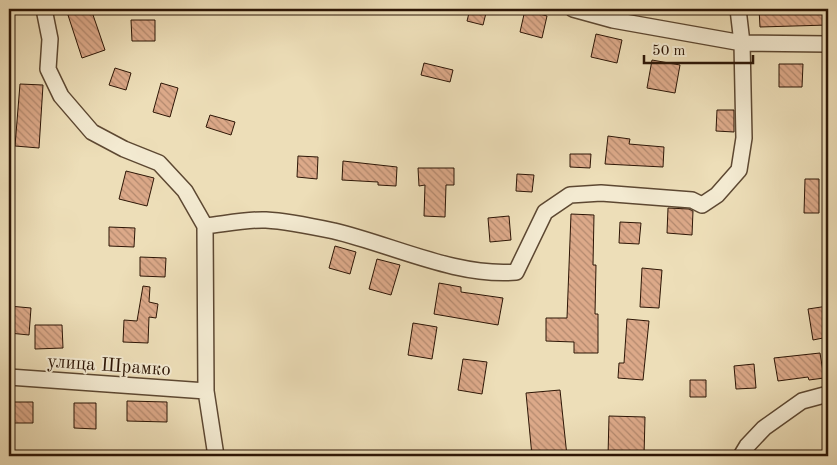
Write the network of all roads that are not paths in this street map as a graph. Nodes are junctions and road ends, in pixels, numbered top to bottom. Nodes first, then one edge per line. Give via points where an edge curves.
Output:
1 (44, 9) edge
2 (573, 9) edge
3 (738, 9) edge
4 (742, 44) junction
5 (828, 44) edge
6 (206, 226) junction
7 (9, 377) edge
8 (206, 391) junction
9 (828, 394) edge
10 (216, 456) edge
11 (741, 456) edge

1 - 6 street via 50,39 48,69 61,96 92,132 159,163 185,191
2 - 4 street via 613,20
3 - 4 street
4 - 5 street
4 - 6 street via 744,138 739,170 718,195 702,205 692,200 601,193 570,195 545,212 516,272 486,272 430,260 334,232 266,220
6 - 8 street
7 - 8 street, улица Шрамко
8 - 10 street
9 - 11 street via 802,401 764,428

